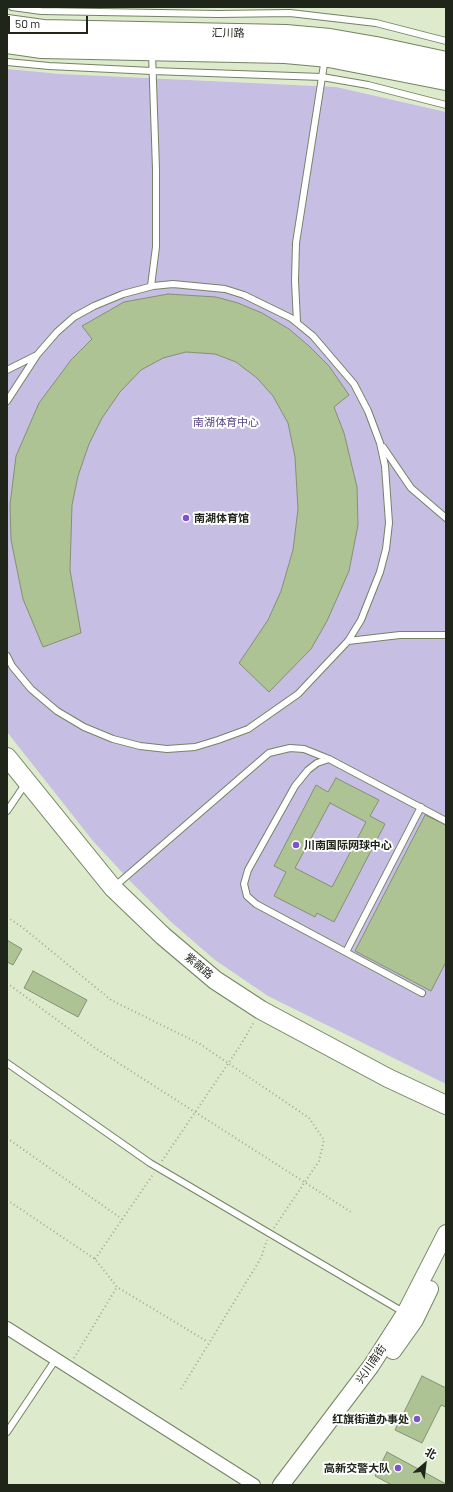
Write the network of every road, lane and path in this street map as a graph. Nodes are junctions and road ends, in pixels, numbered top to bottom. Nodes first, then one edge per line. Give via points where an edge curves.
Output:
1 (12, 7) edge
2 (7, 25) edge
3 (446, 41) edge
4 (7, 43) edge
5 (152, 51) junction
6 (325, 56) junction
7 (7, 62) edge
8 (446, 62) edge
9 (152, 71) junction
10 (322, 77) junction
11 (446, 80) edge
12 (446, 105) edge
13 (150, 286) junction
14 (297, 322) junction
15 (37, 355) junction
16 (7, 370) edge
17 (7, 401) edge
18 (380, 443) junction
19 (446, 518) edge
20 (446, 635) edge
21 (348, 641) junction
22 (7, 656) edge
23 (7, 757) edge
24 (329, 759) junction
25 (27, 782) junction
26 (420, 807) junction
27 (7, 811) edge
28 (446, 820) edge
29 (113, 888) junction
30 (7, 917) edge
31 (346, 952) junction
32 (7, 983) edge
33 (422, 993) dead end
34 (261, 1010) junction
35 (7, 1064) edge
36 (446, 1105) edge
37 (194, 1112) junction
38 (7, 1138) edge
39 (158, 1167) junction
40 (304, 1183) junction
41 (7, 1200) edge
42 (351, 1212) dead end
43 (122, 1219) junction
44 (270, 1233) junction
45 (446, 1233) edge
46 (446, 1256) edge
47 (95, 1259) junction
48 (116, 1287) junction
49 (406, 1313) junction
50 (7, 1328) edge
51 (209, 1343) junction
52 (56, 1359) junction
53 (69, 1367) junction
54 (181, 1389) dead end
55 (7, 1432) edge
56 (254, 1485) edge
57 (281, 1485) edge
58 (292, 1485) edge

1 - 3 lane via 41,11 218,14 290,12 376,23
2 - 8 main road, 汇川路 via 43,30 286,35 353,43
4 - 5 main road, 汇川路 via 42,48
5 - 6 main road, 汇川路
5 - 9 lane
6 - 10 lane
6 - 11 main road, 汇川路
7 - 9 lane
9 - 10 lane
9 - 13 lane via 156,247
10 - 12 lane via 368,85
10 - 14 lane via 296,243
13 - 14 lane via 173,284 225,289 271,307
13 - 15 lane via 123,294 74,317
14 - 18 lane via 313,336 354,384
15 - 16 lane
15 - 17 lane
18 - 19 lane via 411,488
18 - 21 lane via 389,523 386,549 370,601
20 - 21 lane via 400,635
21 - 22 lane via 298,694 248,729 195,747 167,749 113,739 57,712 31,689
23 - 25 main road, 紫薇路
24 - 26 lane
24 - 29 lane via 304,749 290,748 269,753
24 - 31 lane via 317,763 308,770 295,786 248,870 244,884 247,896 256,904
25 - 27 lane
25 - 29 main road, 紫薇路
26 - 28 lane
26 - 31 lane
29 - 34 main road, 紫薇路 via 215,980
30 - 40 path via 111,1000 200,1044 309,1118 324,1140 319,1161
31 - 33 lane
32 - 37 path via 95,1048
34 - 36 main road, 紫薇路 via 388,1078
34 - 37 path via 240,1046
35 - 39 lane
37 - 39 path
37 - 40 path
38 - 43 path
39 - 43 path
39 - 44 lane
40 - 42 path
40 - 44 path
41 - 47 path
43 - 47 path
44 - 49 lane
44 - 51 path via 261,1258
45 - 49 street, 兴川南街
46 - 58 street, 兴川南街 via 415,1320 377,1376
47 - 48 path
48 - 51 path
48 - 53 path
49 - 57 street, 兴川南街 via 371,1366
50 - 52 street
51 - 54 path
52 - 53 street
52 - 55 lane
53 - 56 street

